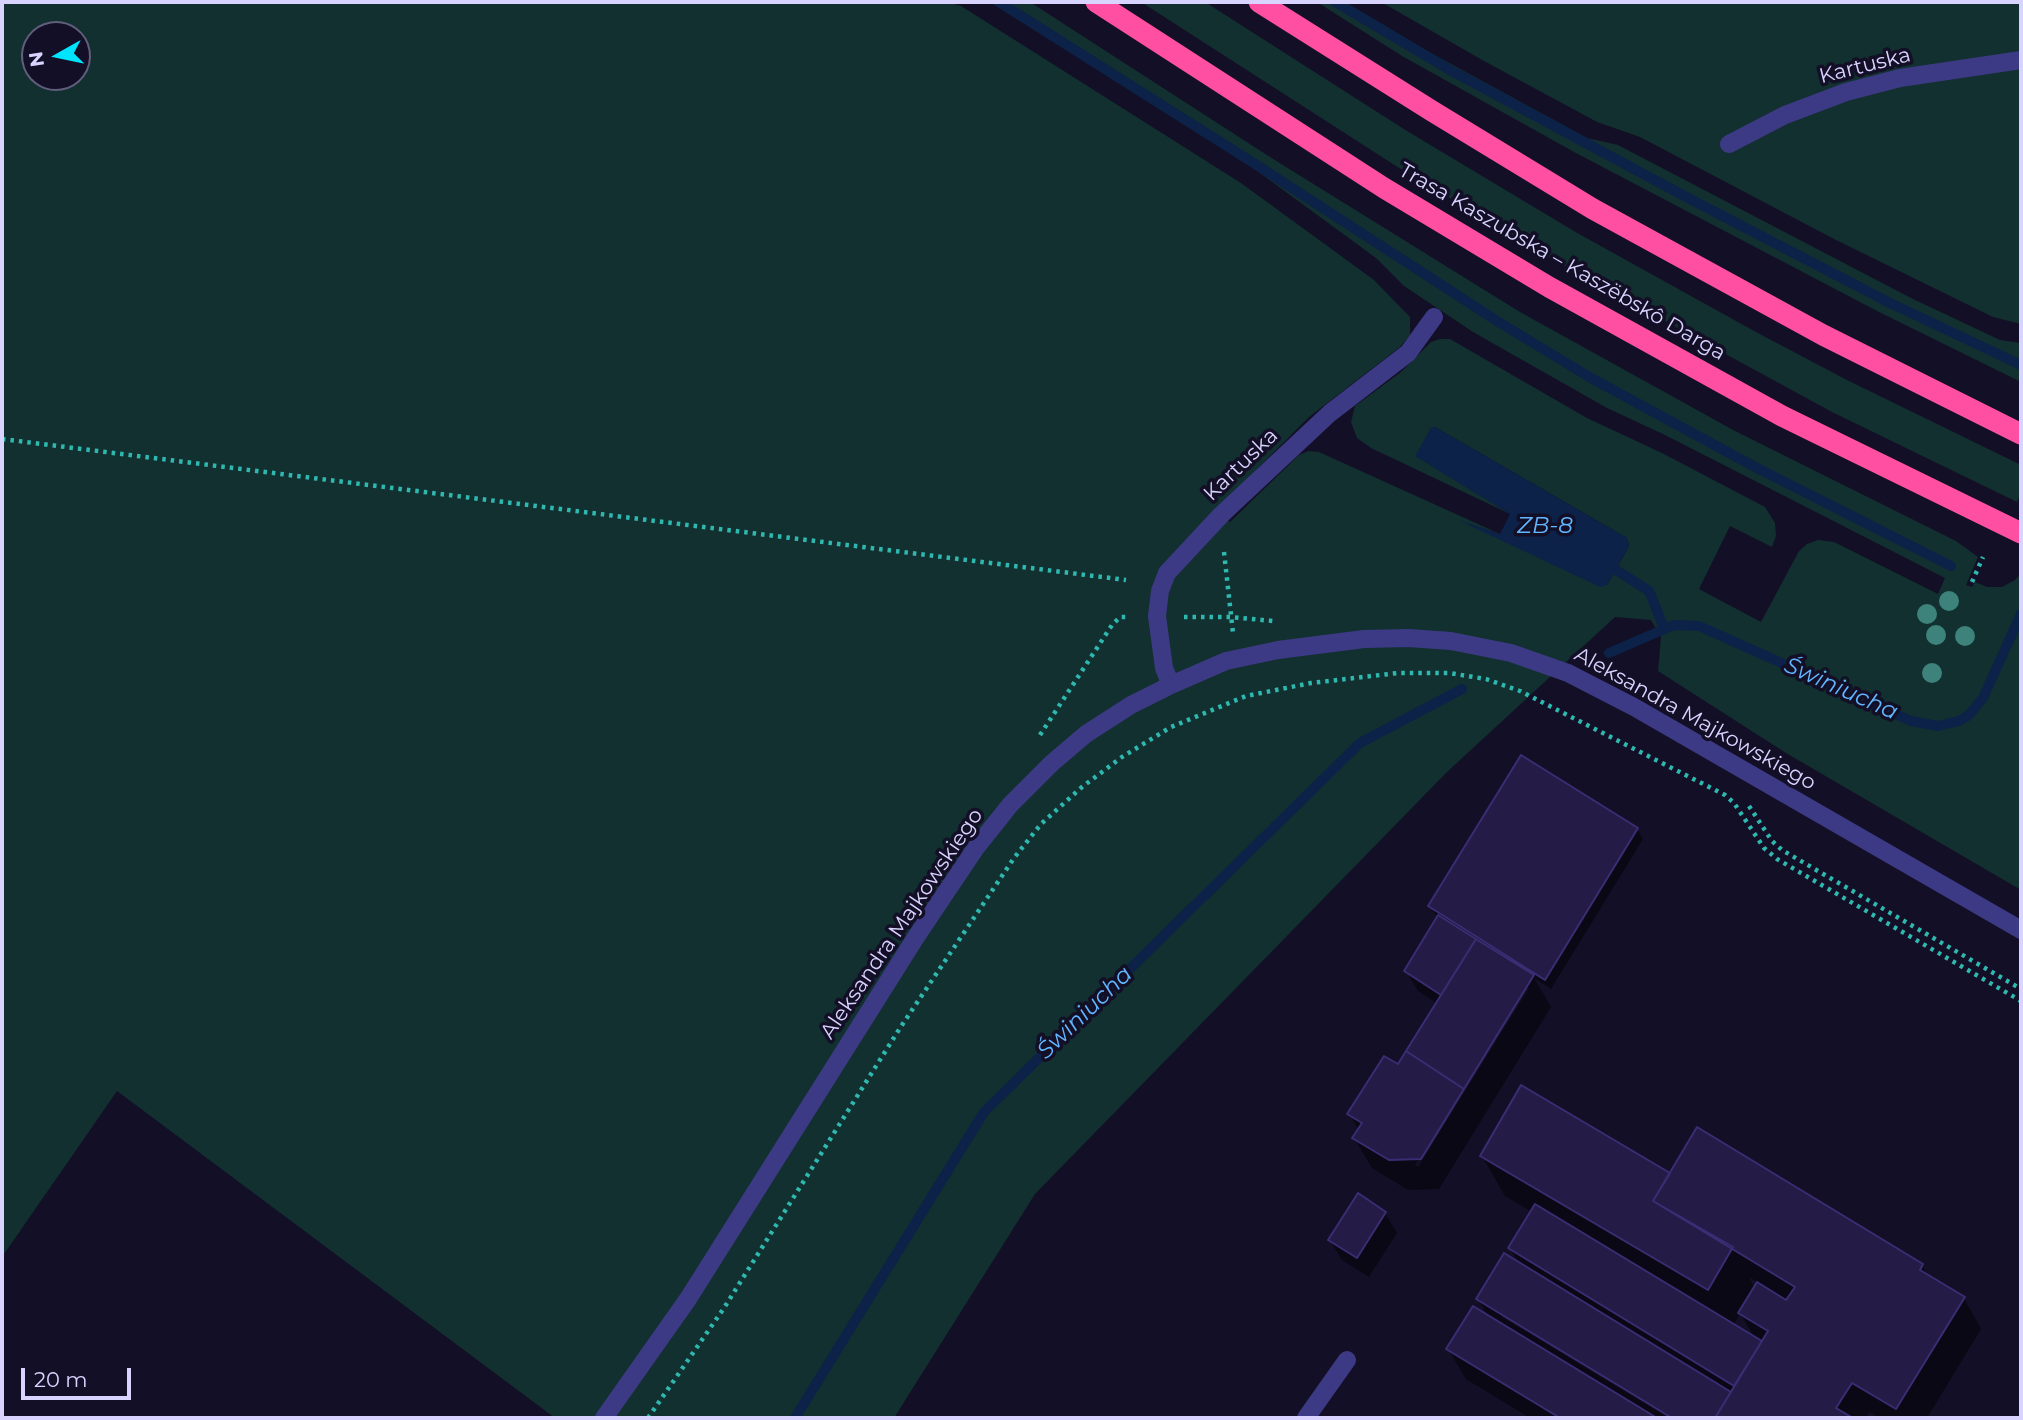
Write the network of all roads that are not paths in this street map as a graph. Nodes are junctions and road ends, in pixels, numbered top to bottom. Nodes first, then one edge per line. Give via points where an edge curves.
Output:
1 (1096, 2) edge
2 (1259, 2) edge
3 (2021, 60) edge
4 (1729, 144) dead end
5 (1434, 317) dead end
6 (2021, 434) edge
7 (2021, 533) edge
8 (1171, 685) junction
9 (2021, 930) edge
10 (1347, 1360) dead end
11 (604, 1418) edge
12 (1306, 1418) edge

1 - 7 highway, Trasa Kaszubska – Kaszëbskô Darga via 1384,188 1549,287 1782,416
2 - 6 highway via 1593,209 1823,335
3 - 4 street, Kartuska via 1962,67 1846,92 1785,115
5 - 8 street, Kartuska via 1408,353 1330,413 1221,515 1167,573 1157,616
8 - 9 street, Aleksandra Majkowskiego via 1238,659 1364,639 1451,641 1511,653 1568,673 1633,707
8 - 11 street, Aleksandra Majkowskiego via 1086,734 1010,805 975,849 688,1299
10 - 12 street

